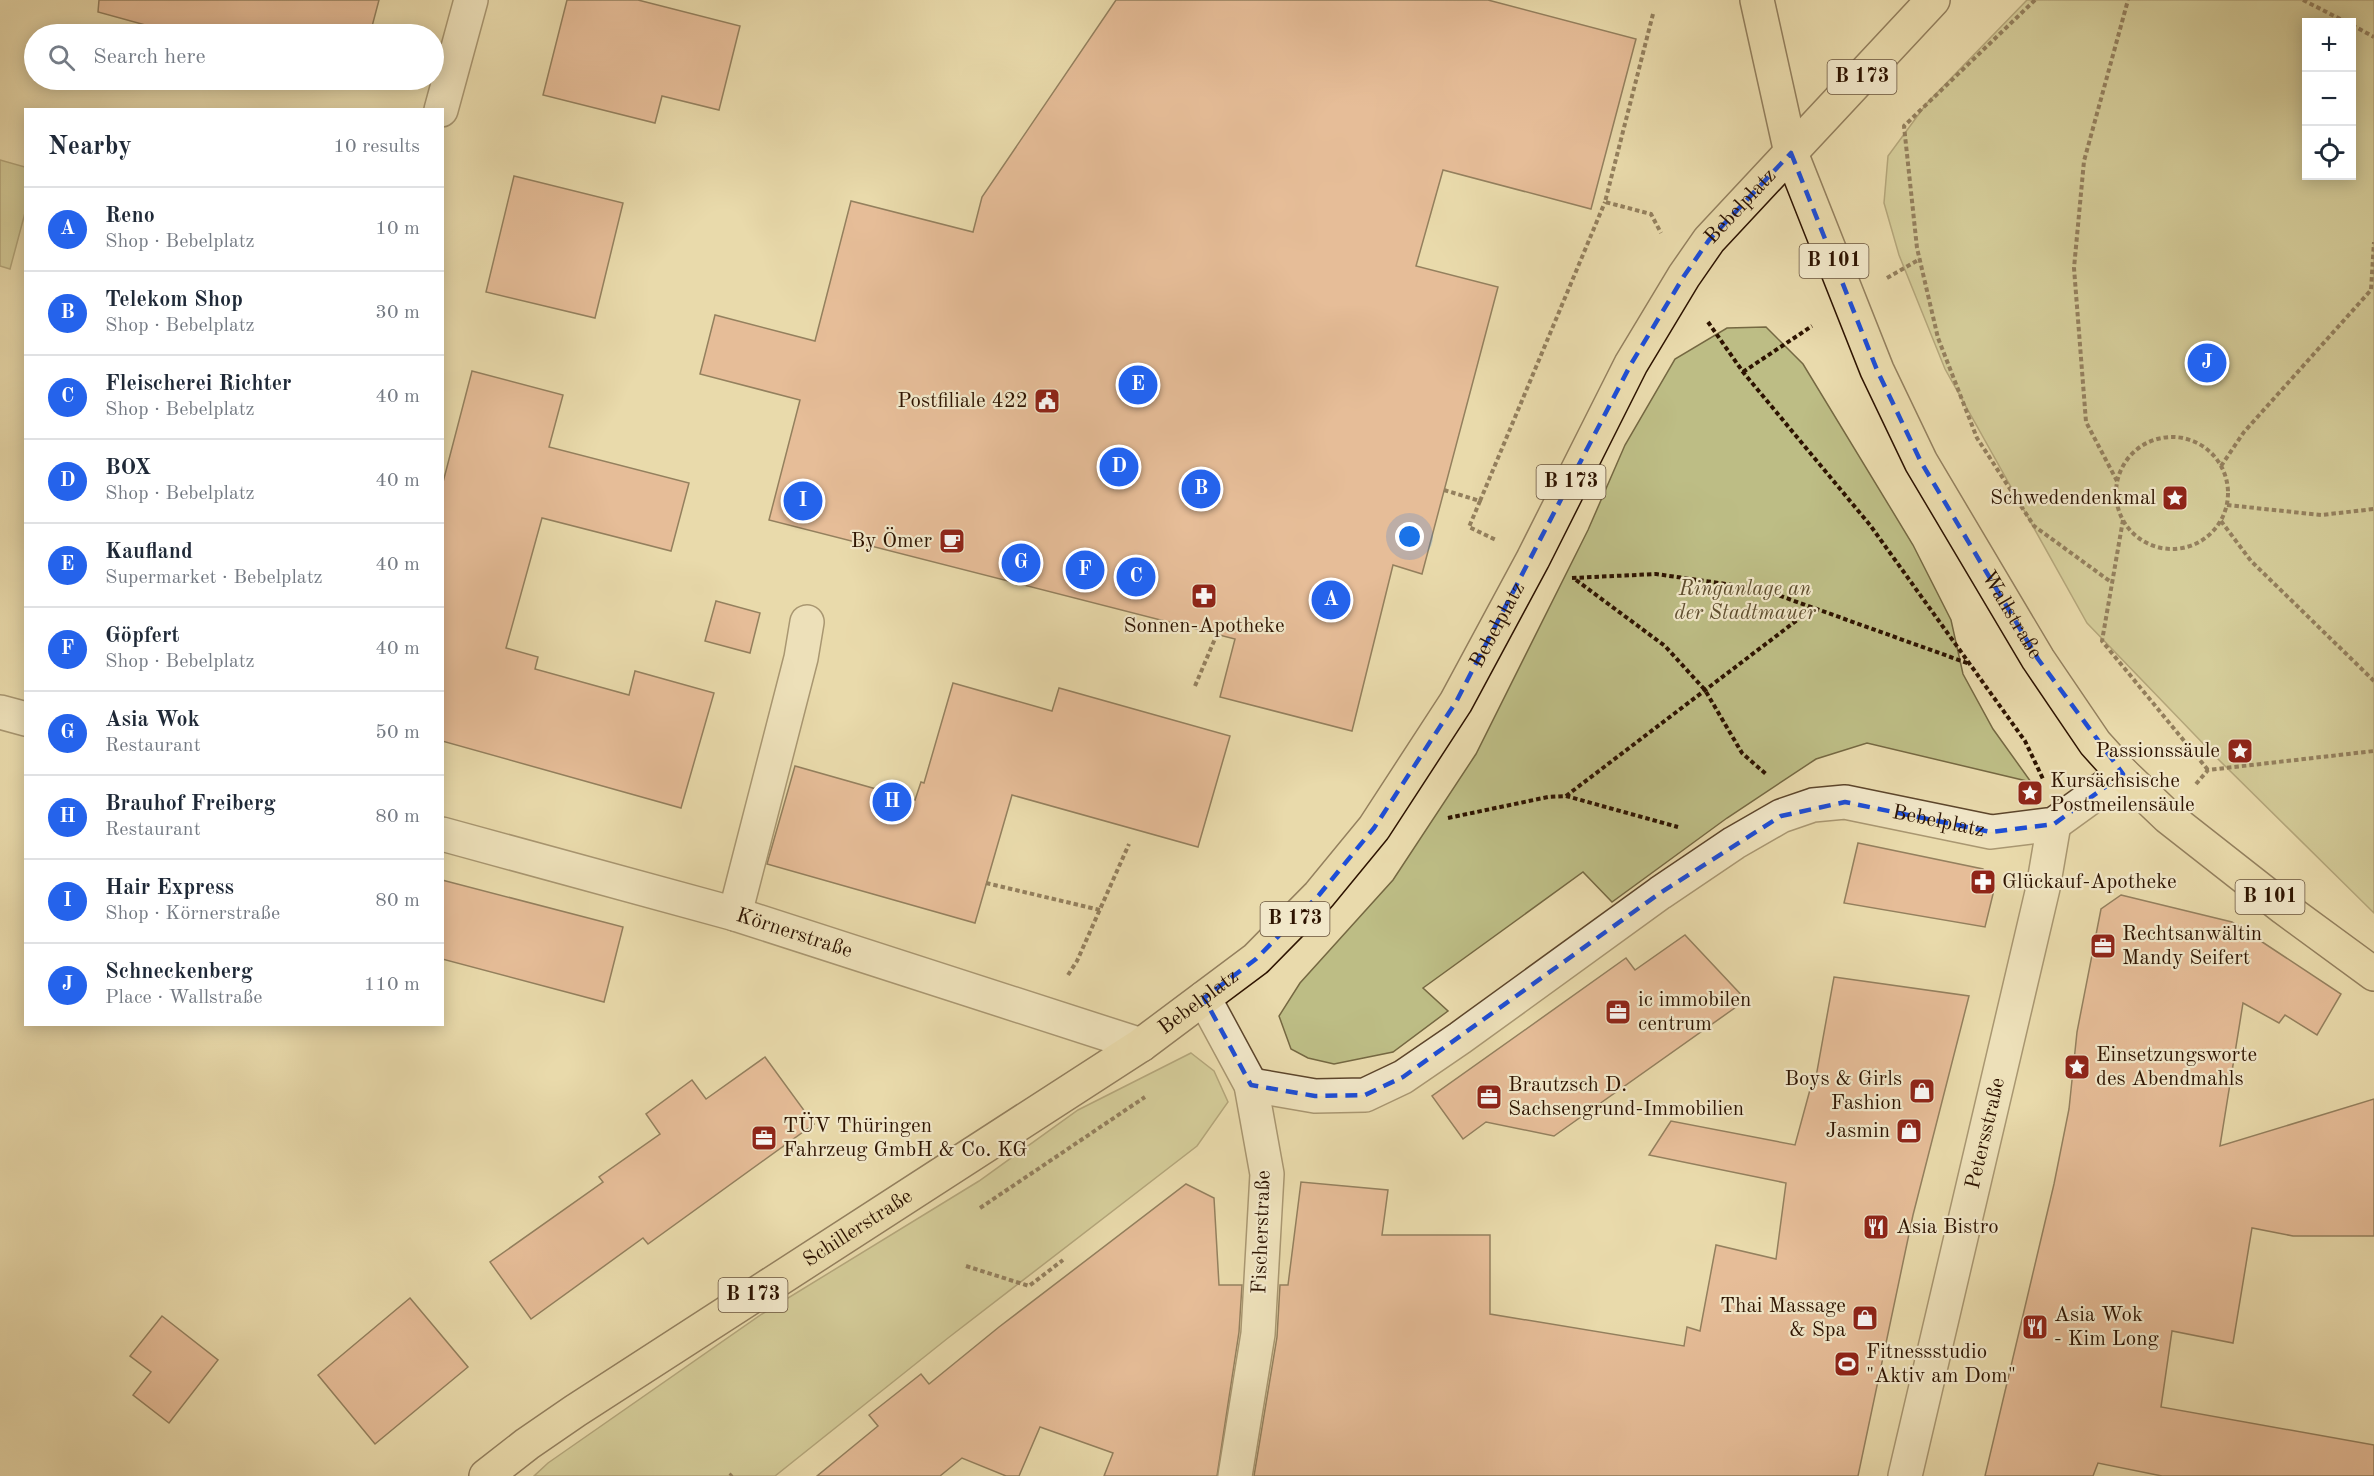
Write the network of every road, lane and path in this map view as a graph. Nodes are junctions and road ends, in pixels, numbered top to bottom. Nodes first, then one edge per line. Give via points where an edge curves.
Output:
1 (471, 0) edge
2 (1757, 0) edge
3 (1933, 0) edge
4 (2035, 0) edge
5 (2128, 0) edge
6 (2303, 0) edge
7 (1653, 14) dead end
8 (2338, 18) edge
9 (2356, 27) edge
10 (2374, 37) edge
11 (442, 108) edge
12 (1791, 153) junction
13 (1605, 202) junction
14 (1658, 227) dead end
15 (2374, 242) edge
16 (1712, 328) dead end
17 (2221, 466) junction
18 (2117, 481) junction
19 (1444, 490) dead end
20 (1480, 501) junction
21 (2227, 505) junction
22 (2374, 509) edge
23 (2123, 519) junction
24 (2221, 521) junction
25 (1533, 559) junction
26 (1575, 579) junction
27 (2111, 582) junction
28 (1814, 608) junction
29 (807, 622) dead end
30 (1217, 634) dead end
31 (1971, 665) junction
32 (2374, 681) edge
33 (1195, 686) dead end
34 (1705, 690) junction
35 (0, 712) edge
36 (24, 718) edge
37 (2374, 751) edge
38 (2208, 770) junction
39 (2123, 774) junction
40 (1566, 796) junction
41 (1798, 811) junction
42 (2168, 817) junction
43 (1448, 818) dead end
44 (2054, 824) junction
45 (444, 835) edge
46 (1734, 843) junction
47 (1129, 844) dead end
48 (987, 883) dead end
49 (1100, 910) junction
50 (735, 914) junction
51 (1077, 961) dead end
52 (2374, 974) edge
53 (1204, 998) junction
54 (1141, 1045) junction
55 (1251, 1085) junction
56 (1153, 1092) dead end
57 (980, 1208) dead end
58 (1063, 1260) dead end
59 (966, 1266) dead end
60 (486, 1476) edge
61 (1235, 1476) edge
62 (1905, 1476) edge

1 - 11 street
2 - 12 main road, B 101
3 - 12 main road, B 173
4 - 27 path via 1904,126 1917,248 1938,338 1977,438 2034,526
5 - 18 path via 2084,161 2074,268 2086,422
6 - 8 path
7 - 13 path
9 - 10 path
12 - 25 main road, Bebelplatz / B 173 via 1709,240 1684,276 1631,364
12 - 39 main road, Wallstraße / B 101 via 1877,370 1922,462 2038,659 2095,743
13 - 14 path via 1651,214
13 - 20 path
15 - 17 path via 2371,290 2244,432
16 - 31 path via 1743,372 1869,525
17 - 18 path via 2209,451 2193,441 2155,440 2131,456
17 - 21 path via 2229,491
18 - 23 path
19 - 20 path
20 - 25 path via 1469,527
21 - 22 path via 2321,515
21 - 24 path
23 - 24 path via 2146,543 2180,549 2211,534
23 - 27 path
24 - 32 path via 2251,561
25 - 26 path
25 - 53 main road, Bebelplatz / B 173 via 1456,702 1374,828 1319,896 1264,951
26 - 28 path via 1656,574 1761,589
26 - 34 path via 1665,646
27 - 38 path via 2102,641
28 - 31 path
28 - 34 path
29 - 50 street
30 - 33 path
31 - 44 path via 2025,741 2042,774
34 - 40 path
34 - 41 path via 1742,753 1761,768
35 - 36 street
37 - 38 path
38 - 42 path
39 - 42 main road, Wallstraße / B 101
39 - 44 street, Bebelplatz
40 - 43 path
40 - 46 path
41 - 44 street, Bebelplatz via 1813,805 1845,802 1991,832
41 - 46 street, Bebelplatz via 1781,816
42 - 52 main road, Wallstraße / B 101
44 - 62 street, Petersstraße via 2043,888
45 - 50 street, Körnerstraße
46 - 55 street, Bebelplatz via 1403,1077 1365,1095 1315,1096
47 - 49 path
48 - 49 path
49 - 51 path
50 - 54 street, Körnerstraße
53 - 54 main road, Bebelplatz / B 173
53 - 55 street, Fischerstraße
54 - 60 main road, Schillerstraße / B 173 via 575,1411
55 - 61 street, Fischerstraße via 1267,1174 1258,1334
56 - 57 path
58 - 59 path via 1029,1286

